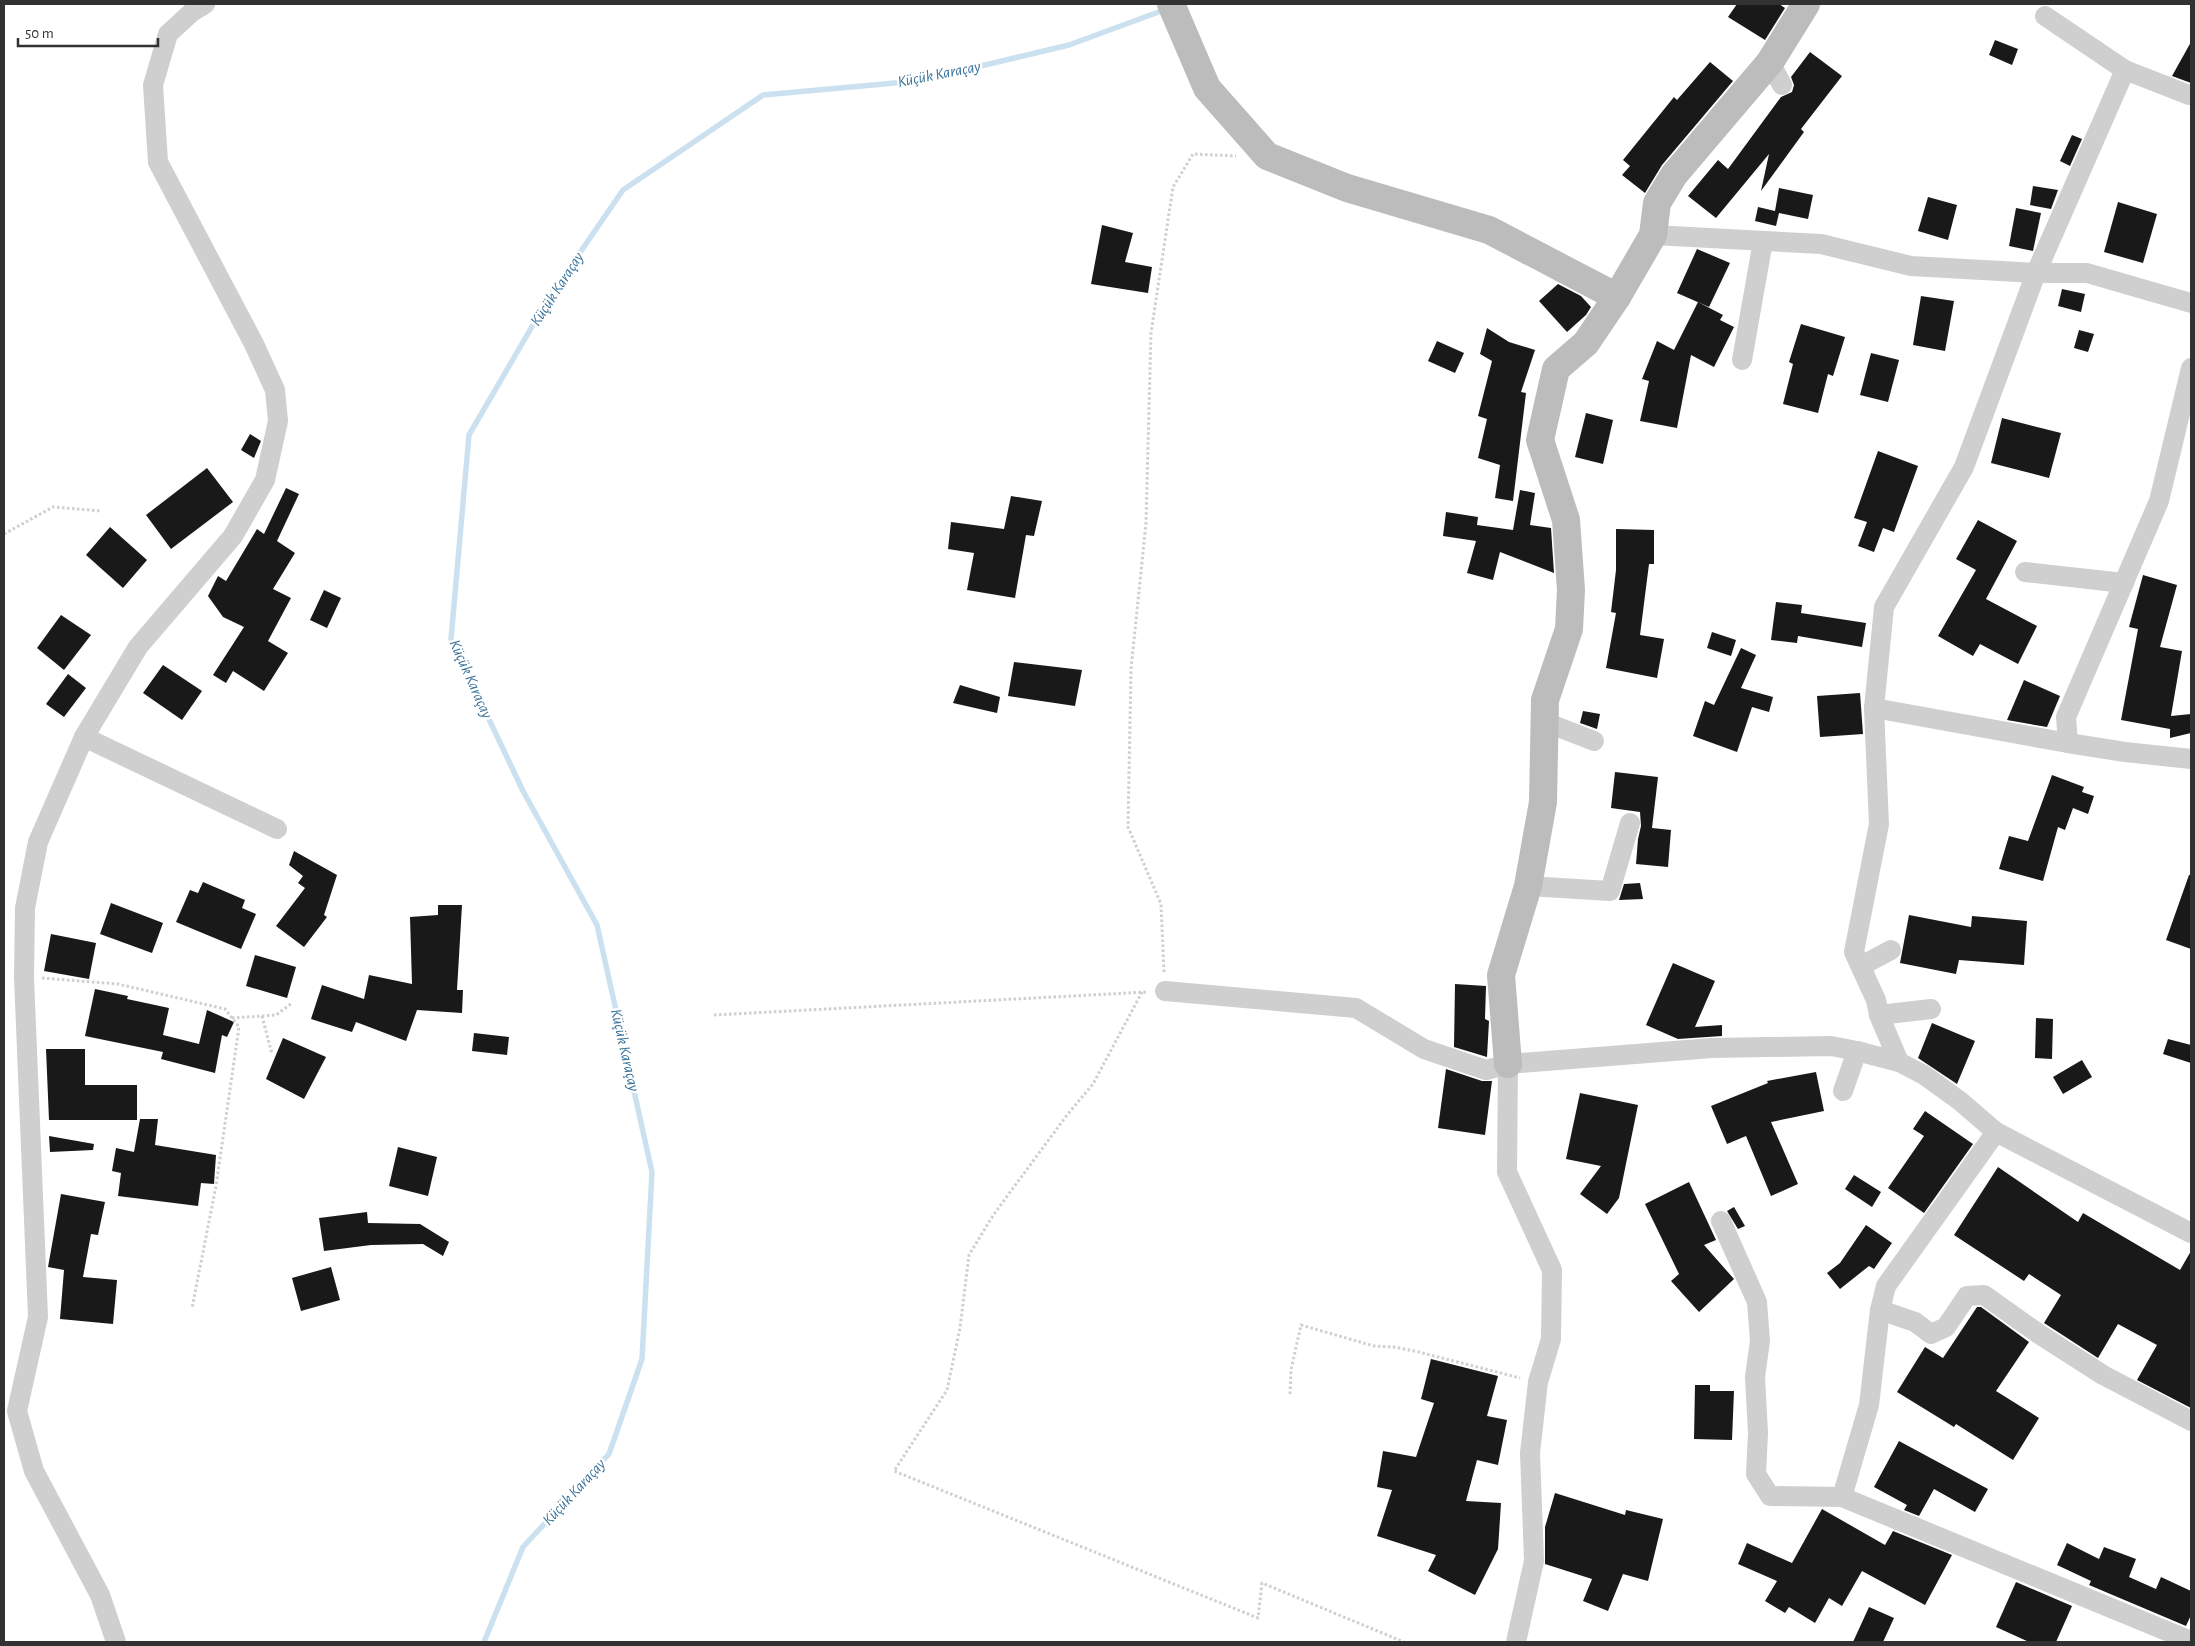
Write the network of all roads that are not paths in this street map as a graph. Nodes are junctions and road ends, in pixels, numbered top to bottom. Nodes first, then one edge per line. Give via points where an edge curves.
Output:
1 (205, 4) edge
2 (1171, 4) edge
3 (1806, 4) edge
4 (2045, 16) dead end
5 (2125, 70) junction
6 (2188, 95) dead end
7 (1653, 235) junction
8 (1762, 241) junction
9 (2036, 273) junction
10 (1617, 297) junction
11 (2191, 303) edge
12 (1742, 360) dead end
13 (2191, 368) edge
14 (2025, 572) dead end
15 (2124, 584) junction
16 (1874, 708) junction
17 (1545, 722) junction
18 (84, 737) junction
19 (1594, 741) dead end
20 (2068, 743) junction
21 (2191, 759) edge
22 (1630, 823) dead end
23 (277, 829) dead end
24 (1528, 886) junction
25 (1891, 950) dead end
26 (1861, 966) junction
27 (1165, 991) road end
28 (1931, 1009) dead end
29 (1879, 1015) junction
30 (1857, 1051) junction
31 (1899, 1062) junction
32 (1508, 1064) junction
33 (1843, 1091) dead end
34 (1996, 1132) junction
35 (1721, 1221) dead end
36 (2191, 1233) edge
37 (1880, 1310) junction
38 (2191, 1421) edge
39 (1842, 1497) junction
40 (2191, 1641) edge
41 (116, 1642) edge
42 (1516, 1642) edge

1 - 18 street via 168,34 154,85 158,162 254,344 275,390 278,420 265,480 233,536 138,647
2 - 10 street via 1207,88 1267,156 1347,188 1489,230
3 - 7 street via 1776,74 1674,175 1657,203
4 - 5 street
5 - 6 street
5 - 9 street
7 - 8 street
7 - 10 street
8 - 9 street via 1822,244 1911,266
8 - 12 street
9 - 11 street via 2087,273
9 - 16 street via 1964,467 1884,607
10 - 17 street via 1586,343 1556,369 1540,440 1566,520 1571,590 1569,629 1545,700
13 - 15 street via 2159,501
14 - 15 street
15 - 20 street via 2066,717
16 - 20 street
16 - 26 street via 1879,824 1854,952
17 - 19 street
17 - 24 street via 1543,802
18 - 23 street
18 - 41 street via 38,842 25,908 24,976 38,1317 17,1411 34,1471 100,1595
20 - 21 street
22 - 24 street via 1610,891
24 - 32 street via 1501,975
25 - 26 street
26 - 29 street
27 - 32 street via 1356,1008 1424,1049 1486,1070
28 - 29 street
29 - 31 street
30 - 31 street
30 - 32 street via 1831,1046 1712,1048
30 - 33 street
31 - 34 street via 1924,1075
32 - 42 street via 1507,1172 1552,1270 1551,1339 1538,1382 1530,1453 1534,1561
34 - 36 street
34 - 37 street via 1886,1286
35 - 39 street via 1757,1302 1760,1341 1755,1377 1756,1474 1770,1496
37 - 38 street via 1915,1322 1931,1334 1946,1326 1967,1296 1984,1295 2038,1334 2103,1374
37 - 39 street via 1869,1405
39 - 40 street

